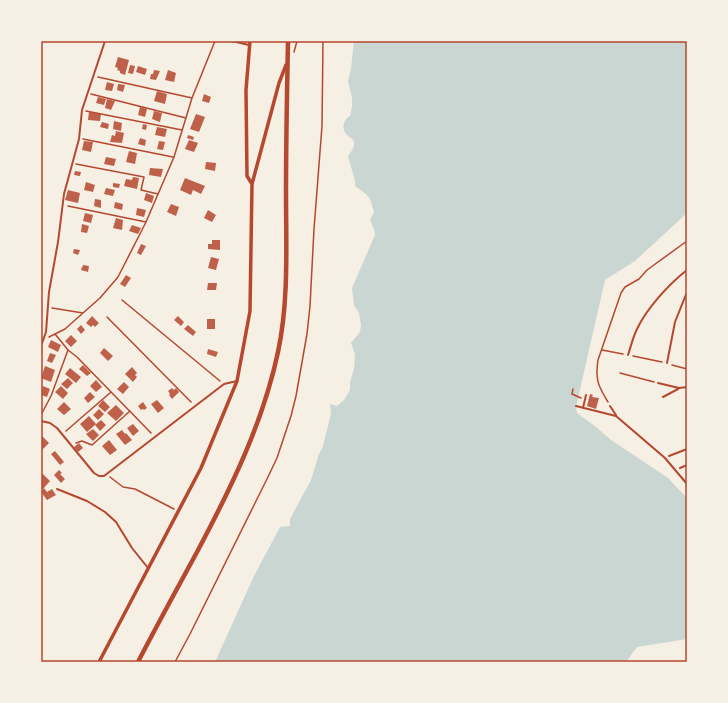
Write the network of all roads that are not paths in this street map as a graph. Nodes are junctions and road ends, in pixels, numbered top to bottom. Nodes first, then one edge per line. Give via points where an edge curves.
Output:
1 (105, 41) edge
2 (232, 41) edge
3 (288, 41) edge
4 (250, 43) edge
5 (288, 62) junction
6 (252, 184) junction
7 (687, 271) edge
8 (687, 292) edge
9 (41, 346) edge
10 (628, 355) road end
11 (667, 363) road end
12 (237, 381) junction
13 (658, 383) road end
14 (687, 386) edge
15 (679, 388) junction
16 (586, 395) dead end
17 (663, 397) dead end
18 (576, 406) dead end
19 (610, 406) road end
20 (583, 408) junction
21 (616, 416) junction
22 (41, 421) edge
23 (687, 449) edge
24 (669, 456) dead end
25 (687, 465) edge
26 (680, 468) dead end
27 (687, 484) edge
28 (57, 489) dead end
29 (148, 569) junction
30 (99, 662) edge
31 (138, 662) edge

1 - 9 lane via 82,110 79,139 64,194 49,292 46,332
2 - 4 lane
3 - 5 street
4 - 6 street via 246,90 247,176
5 - 6 street via 278,84
5 - 31 street via 284,318 271,384 236,474
6 - 12 street via 250,311
7 - 10 lane via 649,309 637,329
8 - 11 lane via 675,322
12 - 22 lane via 224,384 104,476 94,473 63,434 50,423
12 - 29 street via 201,468
13 - 15 lane
14 - 15 lane
15 - 17 lane
16 - 20 lane
18 - 20 lane
19 - 21 lane
20 - 21 lane
21 - 27 lane via 665,459
23 - 24 lane
25 - 26 lane
28 - 29 lane via 87,501 105,512 116,522
29 - 30 street

